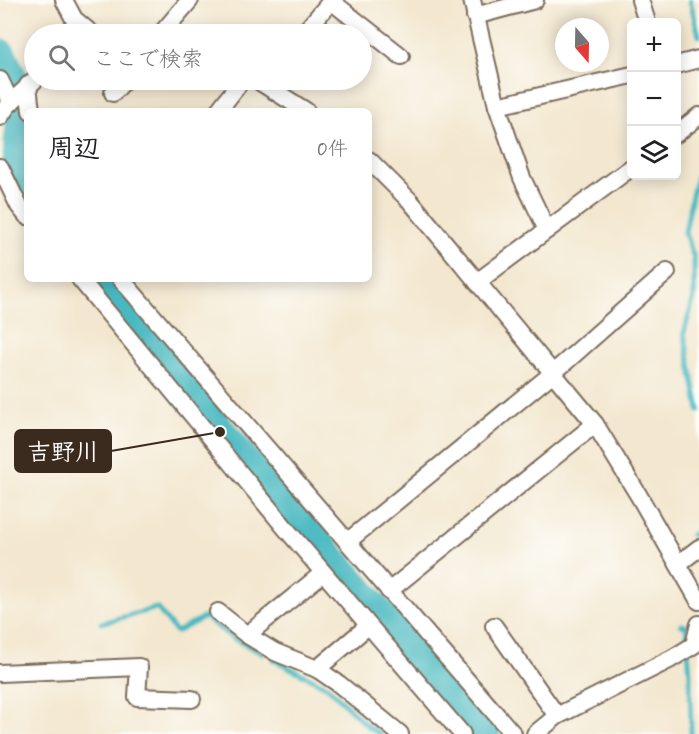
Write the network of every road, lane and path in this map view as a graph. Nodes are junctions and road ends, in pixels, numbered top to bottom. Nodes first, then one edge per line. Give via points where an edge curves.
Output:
1 (64, 0) edge
2 (190, 0) edge
3 (535, 0) edge
4 (640, 0) edge
5 (331, 1) edge
6 (474, 8) edge
7 (646, 18) edge
8 (79, 24) edge
9 (170, 24) edge
10 (311, 24) edge
11 (360, 24) edge
12 (372, 33) edge
13 (401, 56) dead end
14 (696, 60) edge
15 (681, 64) edge
16 (627, 76) edge
17 (0, 80) edge
18 (116, 90) edge
19 (234, 90) edge
20 (276, 90) edge
21 (21, 92) edge
22 (113, 93) dead end
23 (497, 106) junction
24 (29, 108) edge
25 (220, 108) edge
26 (302, 108) edge
27 (699, 116) edge
28 (0, 117) edge
29 (681, 130) edge
30 (372, 163) edge
31 (0, 167) edge
32 (627, 171) edge
33 (24, 212) edge
34 (548, 230) junction
35 (667, 272) dead end
36 (82, 282) edge
37 (124, 282) edge
38 (477, 282) junction
39 (553, 373) junction
40 (595, 424) junction
41 (347, 542) junction
42 (699, 548) edge
43 (678, 564) junction
44 (323, 573) junction
45 (389, 591) junction
46 (699, 601) edge
47 (218, 612) dead end
48 (699, 624) edge
49 (368, 626) junction
50 (494, 626) dead end
51 (247, 635) junction
52 (317, 669) junction
53 (0, 673) edge
54 (192, 699) dead end
55 (557, 716) junction
56 (400, 734) edge
57 (462, 734) edge
58 (513, 734) edge
59 (535, 734) edge

1 - 8 street
2 - 9 street
3 - 6 street
4 - 7 street
5 - 10 street
5 - 11 street
6 - 23 street
12 - 13 street
14 - 15 street
16 - 23 street
17 - 21 street
18 - 22 street
19 - 25 street
20 - 26 street
21 - 24 street
21 - 28 street
23 - 34 street via 522,178
27 - 29 street
30 - 38 street via 411,202
31 - 33 street
32 - 34 street
34 - 38 street
35 - 39 street
36 - 44 street
37 - 41 street
38 - 39 street
39 - 40 street
39 - 41 street
40 - 43 street
40 - 45 street
41 - 45 street
42 - 43 street
43 - 46 street
44 - 49 street
44 - 51 street
45 - 58 street
47 - 51 street
48 - 55 street via 694,645
49 - 52 street
49 - 57 street
50 - 55 street
51 - 52 street via 275,652
52 - 56 street
53 - 54 street via 139,667 137,698
55 - 59 street

